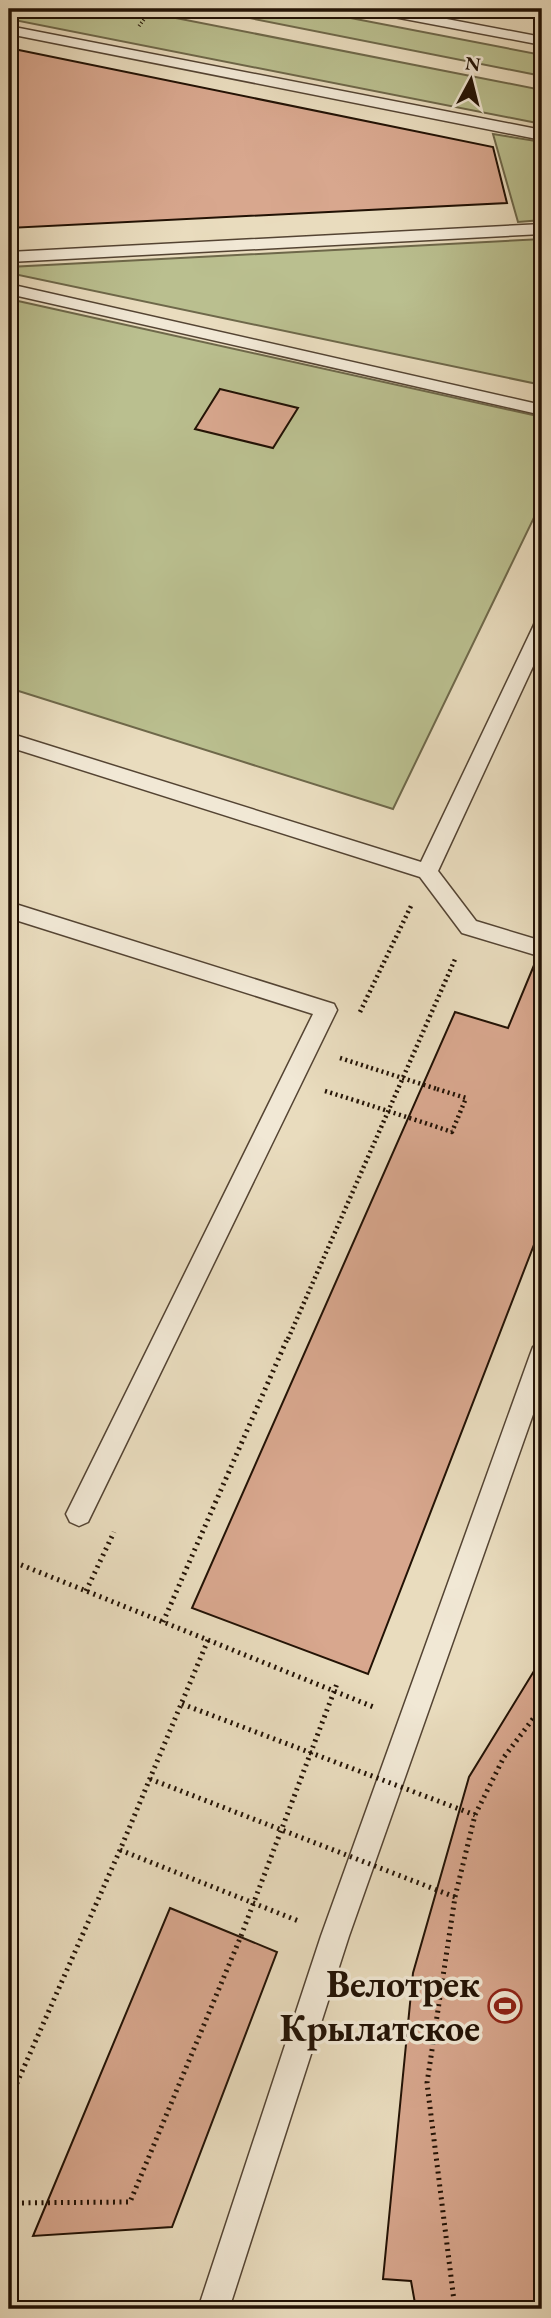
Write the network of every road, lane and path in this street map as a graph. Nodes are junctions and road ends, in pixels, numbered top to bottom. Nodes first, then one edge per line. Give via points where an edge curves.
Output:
1 (373, 9) edge
2 (9, 30) edge
3 (542, 41) edge
4 (542, 135) edge
5 (542, 229) edge
6 (9, 257) edge
7 (9, 289) edge
8 (542, 410) edge
9 (542, 627) edge
10 (9, 740) edge
11 (427, 872) junction
12 (9, 910) edge
13 (469, 927) junction
14 (542, 949) edge
15 (381, 969) dead end
16 (339, 1058) dead end
17 (323, 1090) dead end
18 (542, 1355) edge
19 (79, 1514) dead end
20 (9, 1560) edge
21 (163, 1622) junction
22 (208, 1640) junction
23 (338, 1681) dead end
24 (182, 1704) junction
25 (542, 1707) edge
26 (411, 1721) junction
27 (311, 1752) junction
28 (150, 1779) junction
29 (475, 1815) junction
30 (281, 1830) junction
31 (120, 1850) junction
32 (455, 1897) junction
33 (335, 1936) junction
34 (9, 2101) edge
35 (9, 2203) edge
36 (213, 2309) edge
37 (455, 2309) edge

1 - 3 lane
2 - 4 lane
5 - 6 lane
7 - 8 lane
9 - 11 lane
10 - 11 lane
11 - 13 lane
11 - 15 path
12 - 19 lane via 326,1010
13 - 14 lane
13 - 21 path
16 - 17 path, bridge via 466,1098 452,1132
18 - 26 lane
20 - 21 path
21 - 22 path
22 - 24 path
22 - 26 path
23 - 27 path, bridge
24 - 27 path, bridge
24 - 28 path
25 - 29 path via 504,1757
26 - 33 lane
27 - 29 path, bridge
27 - 30 path, bridge
28 - 30 path, bridge
28 - 31 path
29 - 32 path
30 - 32 path, bridge
30 - 35 path, bridge via 130,2202
31 - 33 path
31 - 34 path
32 - 37 path via 427,2083
33 - 36 lane

